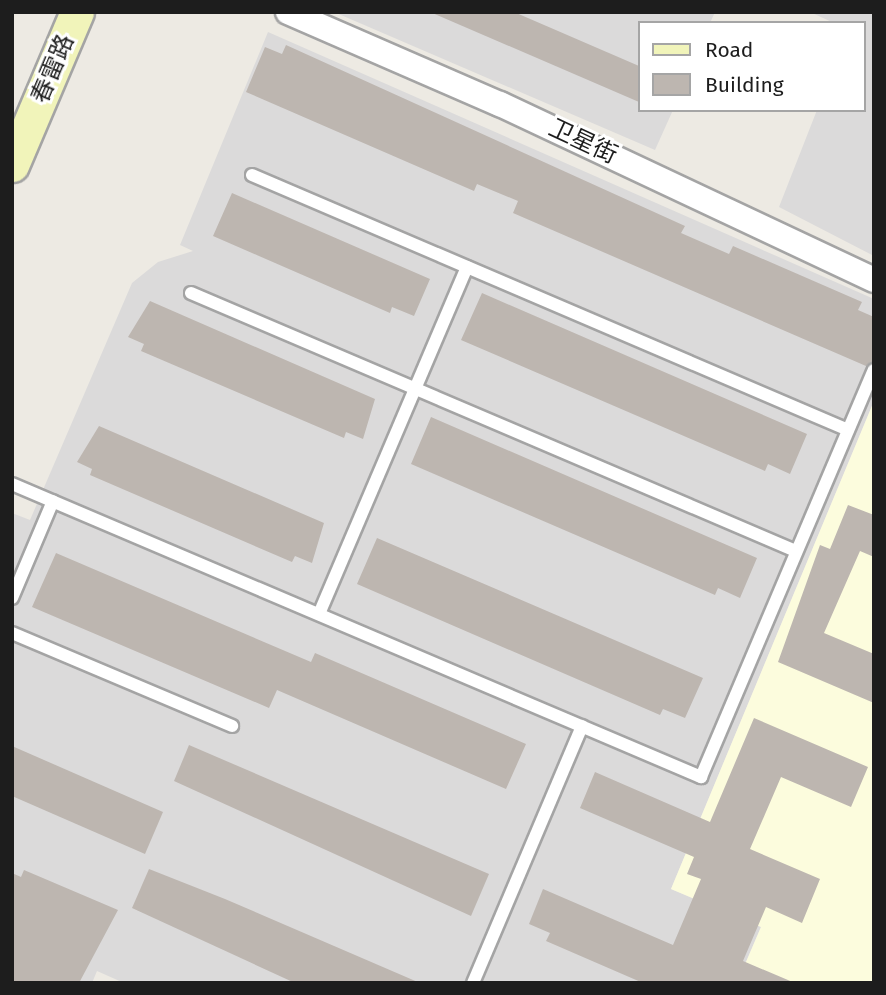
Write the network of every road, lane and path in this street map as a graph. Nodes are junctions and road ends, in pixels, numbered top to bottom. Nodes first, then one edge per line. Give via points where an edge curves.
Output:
1 (77, 12) edge
2 (288, 12) edge
3 (12, 165) edge
4 (251, 175) dead end
5 (467, 267) junction
6 (874, 280) edge
7 (191, 293) dead end
8 (874, 370) edge
9 (415, 389) junction
10 (848, 430) junction
11 (12, 484) edge
12 (53, 501) junction
13 (796, 551) junction
14 (12, 598) edge
15 (319, 614) junction
16 (12, 633) edge
17 (232, 726) dead end
18 (582, 726) junction
19 (473, 983) edge

1 - 3 street, 春雷路
2 - 6 street, 卫星街 via 500,104
4 - 5 lane
5 - 9 lane
5 - 10 lane
7 - 9 lane
8 - 10 lane
9 - 13 lane
9 - 15 lane
10 - 13 lane
11 - 12 lane
12 - 14 lane
12 - 15 lane
13 - 18 lane via 701,777
15 - 18 lane
16 - 17 lane
18 - 19 lane

